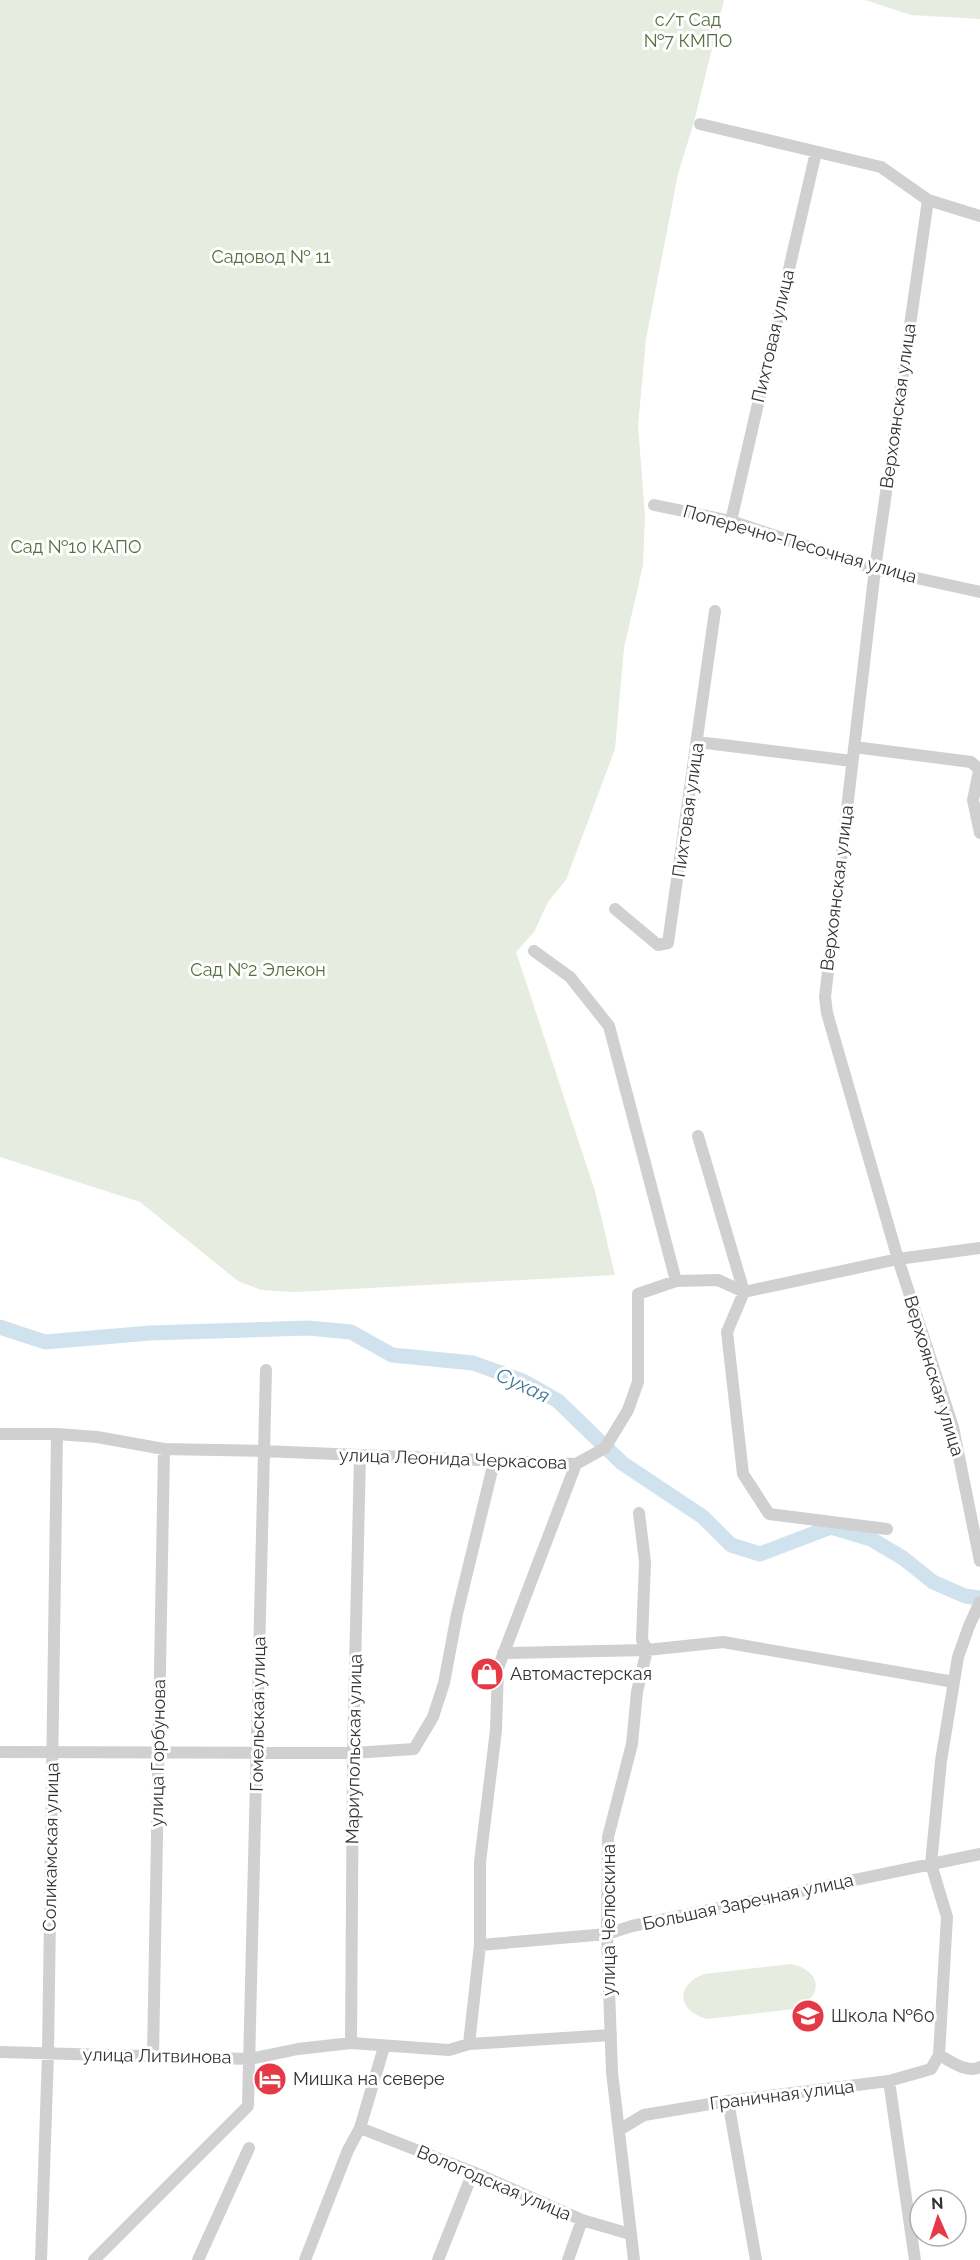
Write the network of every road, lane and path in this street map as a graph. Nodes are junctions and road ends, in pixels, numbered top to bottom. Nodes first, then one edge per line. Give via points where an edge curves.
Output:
1 (700, 124) dead end
2 (816, 152) junction
3 (928, 200) junction
4 (980, 216) edge
5 (654, 505) dead end
6 (730, 521) junction
7 (875, 569) junction
8 (980, 592) edge
9 (715, 611) dead end
10 (698, 742) junction
11 (854, 747) junction
12 (852, 761) junction
13 (979, 770) edge
14 (980, 833) edge
15 (615, 909) dead end
16 (534, 951) dead end
17 (698, 1136) dead end
18 (980, 1248) edge
19 (898, 1258) junction
20 (676, 1281) junction
21 (744, 1292) junction
22 (266, 1370) dead end
23 (0, 1434) edge
24 (57, 1434) junction
25 (164, 1449) junction
26 (263, 1451) junction
27 (360, 1456) junction
28 (494, 1462) junction
29 (576, 1464) junction
30 (639, 1513) dead end
31 (887, 1528) dead end
32 (980, 1561) edge
33 (980, 1602) edge
34 (647, 1650) junction
35 (503, 1653) junction
36 (954, 1682) junction
37 (0, 1752) edge
38 (52, 1752) junction
39 (158, 1752) junction
40 (257, 1753) junction
41 (353, 1753) junction
42 (980, 1854) edge
43 (931, 1864) junction
44 (607, 1934) junction
45 (480, 1945) junction
46 (611, 2035) junction
47 (351, 2043) junction
48 (470, 2044) junction
49 (384, 2047) junction
50 (0, 2052) edge
51 (48, 2053) junction
52 (939, 2055) junction
53 (153, 2057) junction
54 (250, 2059) junction
55 (980, 2067) edge
56 (889, 2081) junction
57 (728, 2101) junction
58 (360, 2128) junction
59 (619, 2130) junction
60 (249, 2148) dead end
61 (473, 2172) junction
62 (582, 2220) junction
63 (630, 2234) junction
64 (41, 2260) edge
65 (94, 2260) edge
66 (198, 2260) edge
67 (306, 2260) edge
68 (438, 2260) edge
69 (568, 2260) edge
70 (634, 2260) edge
71 (756, 2260) edge
72 (915, 2260) edge

1 - 2 street
2 - 3 street via 882,167
2 - 6 street, Пихтовая улица
3 - 4 street
3 - 7 street, Верхоянская улица
5 - 6 street, Поперечно-Песочная улица
6 - 7 street, Поперечно-Песочная улица
7 - 8 street, Поперечно-Песочная улица
7 - 11 street, Верхоянская улица
9 - 10 street, Пихтовая улица
10 - 12 street
10 - 15 street, Пихтовая улица via 668,943 658,945
11 - 12 street, Верхоянская улица
11 - 13 street via 970,762
12 - 19 street, Верхоянская улица via 825,997
13 - 14 street via 972,800
16 - 20 street via 570,977 609,1026
17 - 21 street
18 - 19 street
19 - 21 street
19 - 32 street, Верхоянская улица via 953,1427
20 - 21 street, улица Леонида Черкасова via 718,1280
20 - 29 street, улица Леонида Черкасова via 638,1294 638,1382 628,1410 605,1448
21 - 31 street via 727,1332 743,1474 769,1514
22 - 26 street, Гомельская улица
23 - 24 street, улица Леонида Черкасова
24 - 25 street, улица Леонида Черкасова
24 - 38 street, Соликамская улица
25 - 26 street, улица Леонида Черкасова
25 - 39 street, улица Горбунова
26 - 27 street, улица Леонида Черкасова
26 - 40 street, Гомельская улица
27 - 28 street, улица Леонида Черкасова
27 - 41 street, Мариупольская улица
28 - 29 street, улица Леонида Черкасова
28 - 41 street via 433,1717 414,1749
29 - 35 street
30 - 34 street, улица Челюскина via 645,1562 642,1640
33 - 36 street via 958,1657
34 - 35 street
34 - 36 street via 723,1642
34 - 44 street, улица Челюскина via 637,1692 632,1744 609,1836
35 - 45 street via 498,1668 496,1730 480,1862
36 - 43 street
37 - 38 street
38 - 39 street
38 - 51 street, Соликамская улица
39 - 40 street
39 - 53 street, улица Горбунова
40 - 41 street
40 - 54 street, Гомельская улица
41 - 47 street, Мариупольская улица
42 - 43 street, Большая Заречная улица
43 - 44 street, Большая Заречная улица
43 - 52 street via 947,1917
44 - 45 street, Большая Заречная улица
44 - 46 street, улица Челюскина
45 - 48 street
46 - 48 street
46 - 59 street, улица Челюскина
47 - 49 street, улица Литвинова
47 - 54 street, улица Литвинова
48 - 49 street via 449,2050
49 - 58 street
50 - 51 street, улица Литвинова
51 - 53 street, улица Литвинова
51 - 64 street, Соликамская улица
52 - 55 street via 968,2069
52 - 56 street, Граничная улица via 931,2069
53 - 54 street, улица Литвинова
54 - 65 street, Гомельская улица via 248,2106
56 - 57 street, Граничная улица
56 - 72 street
57 - 59 street, Граничная улица via 644,2115
57 - 71 street
58 - 61 street, Вологодская улица
58 - 67 street
59 - 63 street, улица Челюскина
60 - 66 street
61 - 62 street, Вологодская улица
61 - 68 street
62 - 63 street, Вологодская улица
62 - 69 street
63 - 70 street, улица Челюскина

